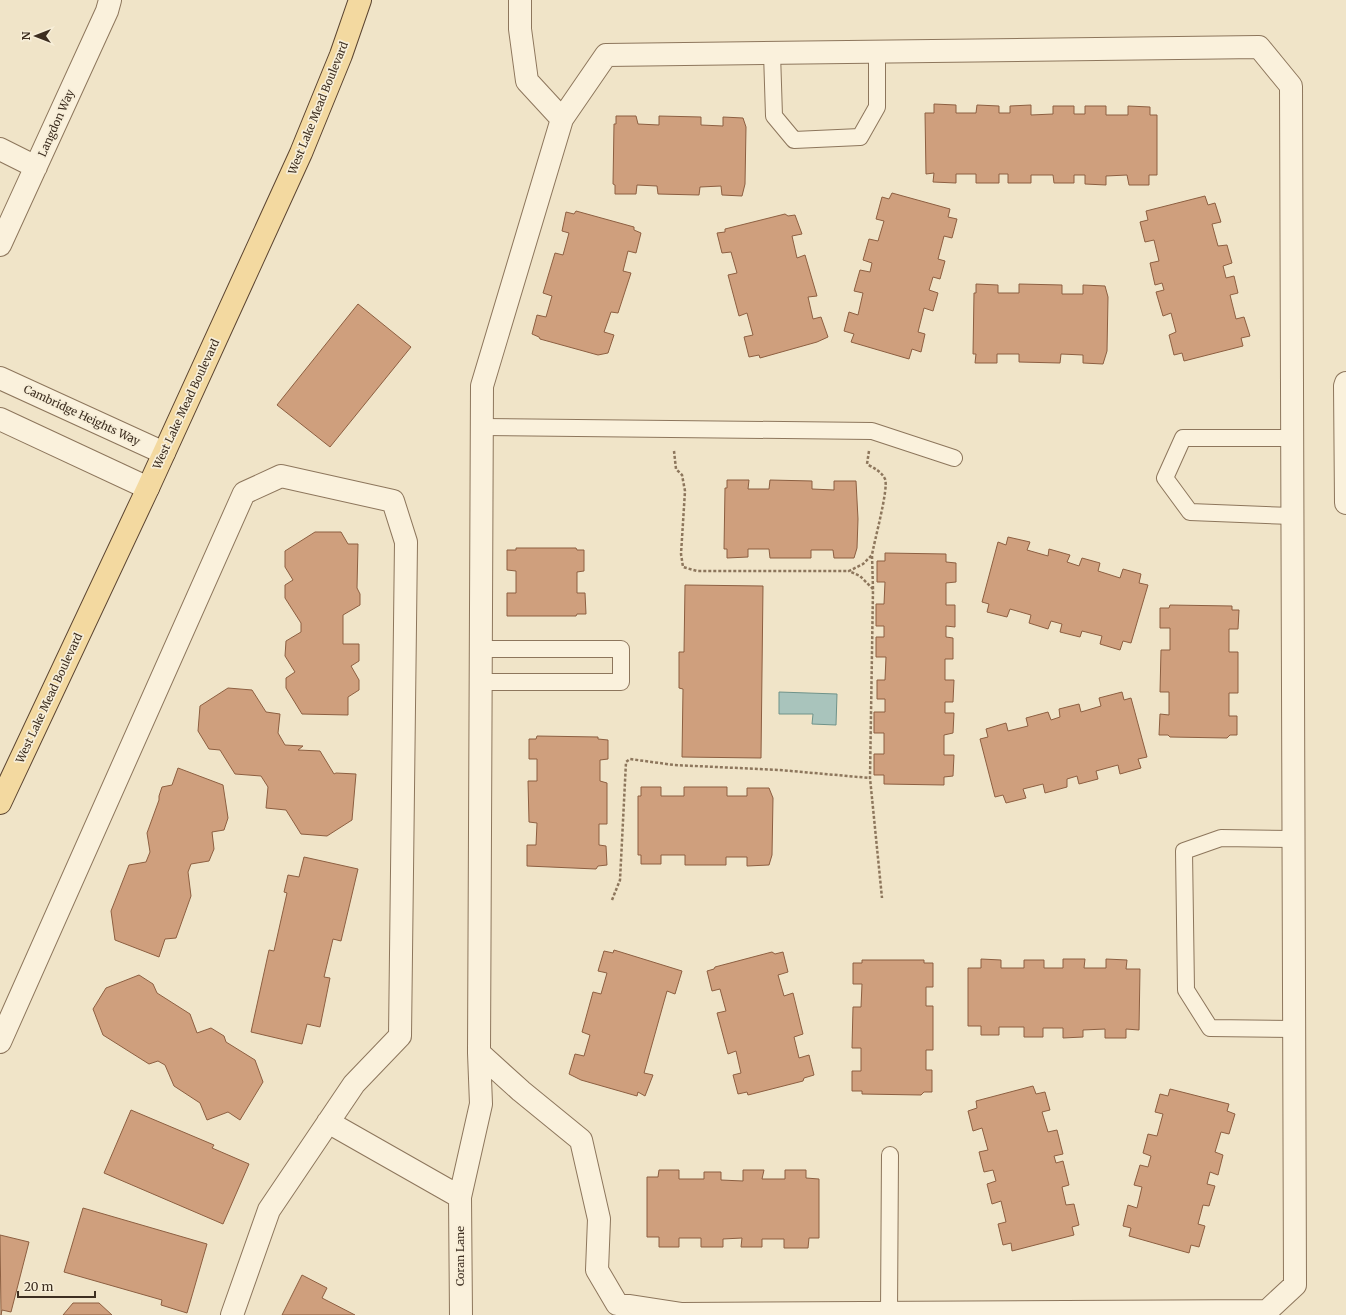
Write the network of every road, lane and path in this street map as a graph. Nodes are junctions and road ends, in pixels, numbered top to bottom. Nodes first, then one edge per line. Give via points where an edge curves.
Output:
1 (110, 0) edge
2 (360, 0) edge
3 (520, 0) edge
4 (877, 52) junction
5 (772, 53) junction
6 (562, 119) junction
7 (0, 149) edge
8 (36, 167) junction
9 (0, 245) edge
10 (0, 378) edge
11 (1346, 383) edge
12 (0, 418) edge
13 (482, 427) junction
14 (671, 429) junction
15 (1292, 438) junction
16 (164, 453) junction
17 (954, 458) dead end
18 (867, 464) dead end
19 (148, 488) junction
20 (1346, 503) edge
21 (1292, 516) junction
22 (872, 555) junction
23 (849, 571) junction
24 (873, 589) junction
25 (481, 649) junction
26 (480, 682) junction
27 (870, 778) junction
28 (0, 803) edge
29 (1294, 839) junction
30 (882, 898) dead end
31 (612, 900) dead end
32 (1294, 1030) junction
33 (0, 1042) edge
34 (479, 1053) junction
35 (328, 1122) junction
36 (890, 1155) dead end
37 (460, 1197) junction
38 (890, 1313) junction
39 (232, 1315) edge
40 (461, 1315) edge

1 - 8 street, Langdon Way
2 - 16 main road, West Lake Mead Boulevard via 341,56 301,153
3 - 6 street via 520,29 527,81
4 - 5 street
4 - 5 lane via 877,107 860,137 794,140 774,116
4 - 15 street via 1259,47 1291,86
5 - 6 street, Coran Lane via 606,56
6 - 13 street, Coran Lane via 482,386
7 - 8 street
8 - 9 street, Langdon Way
10 - 16 street, Cambridge Heights Way
11 - 20 street
12 - 19 street
13 - 14 lane
13 - 25 street, Coran Lane
14 - 17 lane via 872,431
14 - 23 path via 676,469 682,475 685,491 681,554 683,567 697,571
15 - 21 street
15 - 21 lane via 1183,438 1165,478 1190,512
16 - 19 main road, West Lake Mead Boulevard
18 - 22 path via 881,472 886,481
19 - 28 main road, West Lake Mead Boulevard
21 - 29 street
22 - 23 path via 863,564
22 - 24 path
23 - 24 path via 860,576
24 - 27 path
25 - 26 street, Coran Lane
25 - 26 lane via 621,649 621,682
26 - 34 street, Coran Lane
27 - 30 path
27 - 31 path via 780,770 674,765 630,759 626,762 620,880
29 - 32 street
29 - 32 lane via 1221,838 1184,851 1186,990 1210,1028
32 - 38 street via 1295,1285 1268,1311
33 - 35 street via 244,493 281,476 393,501 406,542 400,1036 354,1084
34 - 37 street, Coran Lane via 481,1104
34 - 38 street via 581,1140 599,1219 597,1270 617,1304 682,1314
35 - 37 street
35 - 39 street via 270,1210
36 - 38 lane
37 - 40 street, Coran Lane

